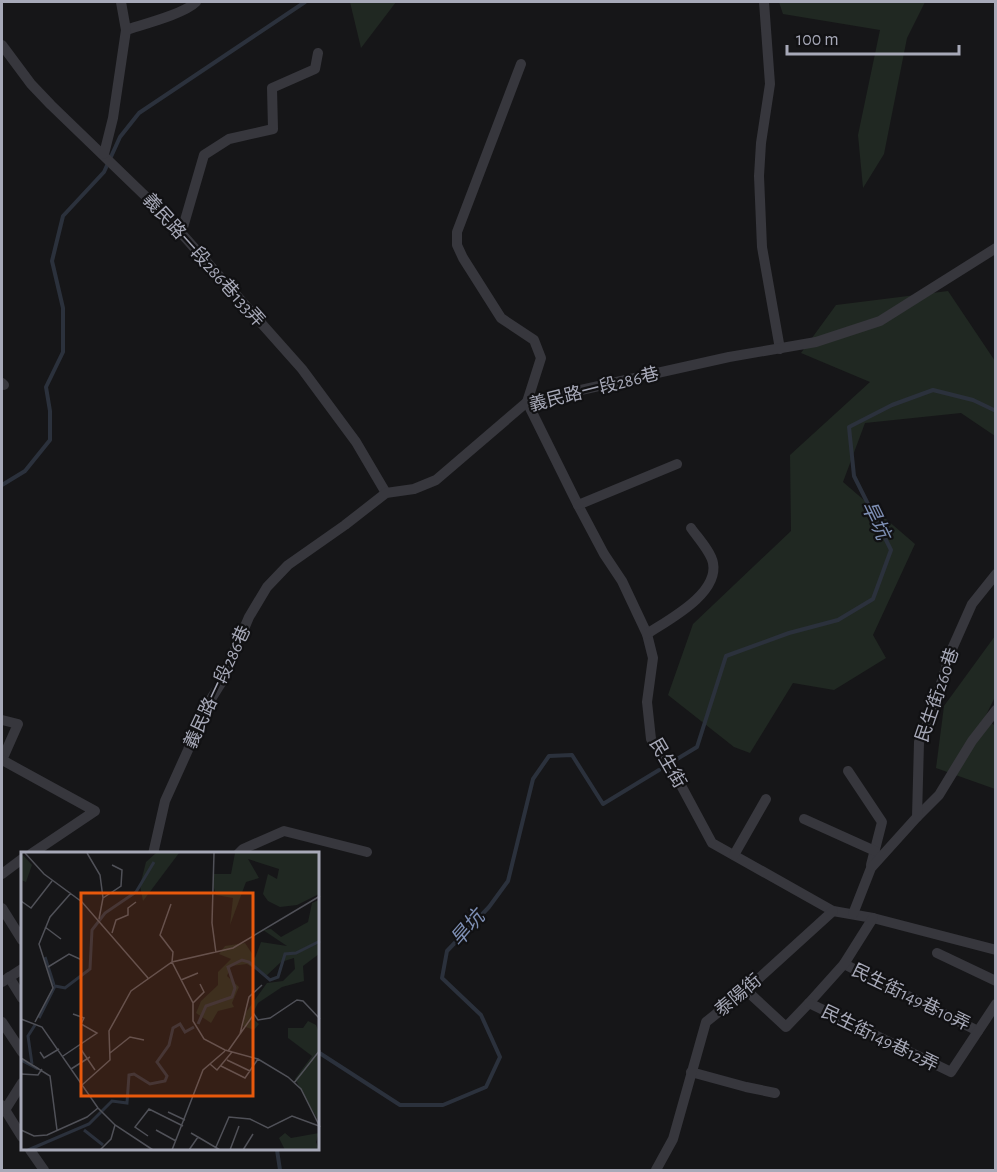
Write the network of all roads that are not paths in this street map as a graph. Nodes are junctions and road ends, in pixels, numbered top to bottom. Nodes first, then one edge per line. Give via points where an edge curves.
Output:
1 (121, 2) edge
2 (196, 2) edge
3 (764, 2) edge
4 (126, 30) junction
5 (2, 45) edge
6 (318, 53) dead end
7 (521, 64) dead end
8 (108, 158) junction
9 (181, 234) junction
10 (996, 248) edge
11 (780, 349) junction
12 (527, 402) junction
13 (677, 464) dead end
14 (386, 493) junction
15 (578, 505) junction
16 (692, 528) dead end
17 (996, 574) edge
18 (647, 634) junction
19 (996, 710) edge
20 (2, 720) edge
21 (2, 760) edge
22 (848, 771) dead end
23 (766, 799) dead end
24 (917, 817) junction
25 (804, 819) dead end
26 (875, 851) junction
27 (34, 852) edge
28 (153, 852) edge
29 (240, 852) edge
30 (367, 852) dead end
31 (734, 855) junction
32 (21, 861) edge
33 (871, 868) junction
34 (2, 874) edge
35 (2, 908) edge
36 (833, 910) junction
37 (853, 914) junction
38 (873, 918) junction
39 (21, 938) edge
40 (996, 950) edge
41 (937, 953) dead end
42 (844, 964) junction
43 (21, 970) edge
44 (5, 979) edge
45 (996, 981) edge
46 (746, 990) junction
47 (21, 997) edge
48 (809, 1003) junction
49 (996, 1004) edge
50 (2, 1022) edge
51 (978, 1030) junction
52 (21, 1050) edge
53 (691, 1072) junction
54 (21, 1084) edge
55 (775, 1093) dead end
56 (3, 1107) edge
57 (21, 1135) edge
58 (31, 1151) edge
59 (44, 1170) edge
60 (656, 1170) edge

1 - 4 street
2 - 4 street
3 - 11 street via 770,84 759,176 762,247
4 - 8 street
5 - 8 street, 義民路一段286巷133弄 via 31,84
6 - 9 street via 315,69 272,88 273,129 229,139 204,155
7 - 12 street via 457,232 457,245 501,318 534,340 541,358
8 - 9 street, 義民路一段286巷133弄
9 - 14 street, 義民路一段286巷133弄 via 302,369 356,442
10 - 11 street, 義民路一段286巷 via 880,321
11 - 12 street, 義民路一段286巷
12 - 14 street, 義民路一段286巷 via 436,480 414,489
12 - 15 street, 民生街
13 - 15 street
14 - 28 street, 義民路一段286巷 via 288,565 267,587 249,617 221,683 201,715 165,801
15 - 18 street, 民生街
16 - 18 street via 713,561 714,573 691,606
17 - 24 street, 民生街260巷 via 972,604 919,742
18 - 31 street, 民生街 via 653,658 648,702 651,739 712,843
19 - 24 street via 939,795
20 - 21 street via 18,724
21 - 27 street via 94,811
22 - 26 street via 882,822
23 - 31 street
24 - 33 street
25 - 26 street
26 - 33 street
29 - 30 street via 284,831
31 - 36 street, 民生街
32 - 34 street
33 - 37 street
35 - 39 street
36 - 37 street, 民生街
36 - 46 street, 泰陽街
37 - 38 street, 民生街
38 - 40 street, 民生街
38 - 42 street
41 - 45 street
42 - 48 street
42 - 51 street, 民生街149巷10弄
43 - 44 street
44 - 47 street
46 - 48 street via 786,1026
46 - 53 street, 泰陽街 via 706,1022
48 - 51 street, 民生街149巷12弄 via 951,1072
49 - 51 street
50 - 52 street
53 - 55 street
53 - 60 street, 泰陽街 via 674,1139
54 - 56 street
56 - 57 street
58 - 59 street

